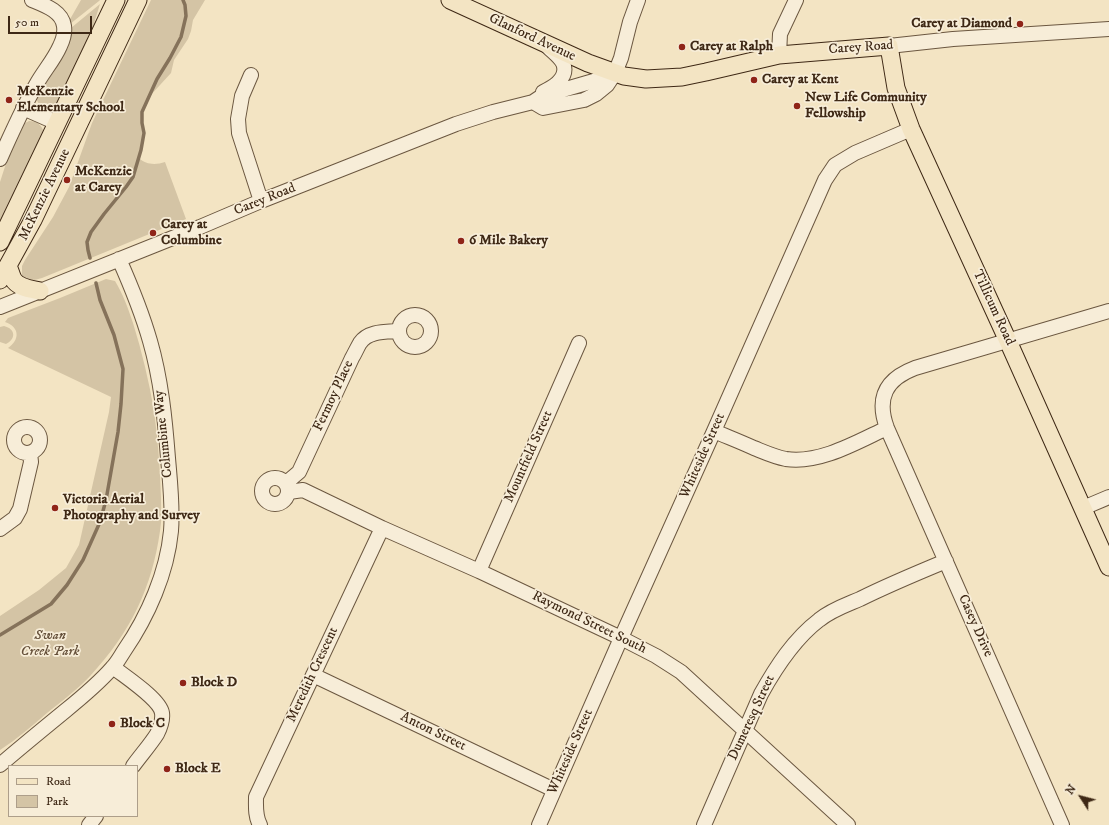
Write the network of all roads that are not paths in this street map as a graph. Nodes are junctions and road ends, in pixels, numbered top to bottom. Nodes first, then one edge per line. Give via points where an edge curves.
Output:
1 (32, 0) edge
2 (116, 0) edge
3 (138, 0) edge
4 (450, 0) edge
5 (638, 0) edge
6 (796, 0) edge
7 (1109, 29) edge
8 (540, 42) junction
9 (889, 46) junction
10 (779, 55) junction
11 (615, 73) junction
12 (251, 75) dead end
13 (533, 102) junction
14 (23, 108) junction
15 (57, 123) junction
16 (911, 129) junction
17 (0, 159) edge
18 (261, 200) junction
19 (0, 242) edge
20 (119, 260) junction
21 (8, 266) junction
22 (0, 280) edge
23 (40, 291) junction
24 (0, 307) edge
25 (1109, 311) edge
26 (399, 331) dead end
27 (1008, 341) junction
28 (579, 343) dead end
29 (887, 428) junction
30 (714, 431) junction
31 (30, 453) dead end
32 (288, 488) joint
33 (1109, 496) edge
34 (1083, 508) junction
35 (382, 528) junction
36 (0, 529) edge
37 (946, 561) junction
38 (1109, 567) edge
39 (479, 571) junction
40 (621, 638) junction
41 (113, 668) junction
42 (313, 674) junction
43 (745, 730) junction
44 (0, 765) edge
45 (134, 765) edge
46 (554, 790) junction
47 (95, 817) edge
48 (89, 825) edge
49 (260, 825) edge
50 (539, 825) edge
51 (704, 825) edge
52 (848, 825) edge
53 (1062, 825) edge

1 - 14 street via 52,9 60,16 64,25 64,35
2 - 15 main road, McKenzie Avenue
3 - 21 main road, McKenzie Avenue via 34,220
4 - 8 main road, Glanford Avenue
5 - 11 street
6 - 10 street via 780,34
7 - 9 street, Carey Road via 952,39
8 - 11 main road, Glanford Avenue
8 - 13 street via 559,58 564,70 556,86 541,93
9 - 10 main road, Carey Road
9 - 16 main road, Tillicum Road via 896,88
10 - 11 main road, Carey Road via 676,78 646,80
11 - 13 street, Carey Road via 607,85 584,100 543,108
12 - 18 street via 242,96 238,133
13 - 18 street, Carey Road via 456,124
14 - 15 street
14 - 17 street
15 - 19 main road, McKenzie Avenue
16 - 27 main road, Tillicum Road
16 - 30 street, Whiteside Street via 854,153 836,165 825,180
18 - 20 street, Carey Road
20 - 23 street, Carey Road
20 - 41 street, Columbine Way via 143,318 158,377 166,428 171,531 165,562 154,595 142,622
21 - 22 main road, McKenzie Avenue
21 - 23 main road via 13,279 22,287
23 - 24 street, Carey Road
25 - 27 street, Casey Drive
26 - 32 street, Fermoy Place via 378,332 361,342 299,472
27 - 29 street, Casey Drive via 914,368 894,379 885,392 882,406
27 - 34 main road, Tillicum Road
28 - 39 street, Mountfield Street
29 - 30 street via 822,456 804,459 774,456
29 - 37 street, Casey Drive
30 - 40 street, Whiteside Street
31 - 36 street via 32,462 20,509 15,518
32 - 35 street, Raymond Street South via 303,490
33 - 34 street
34 - 38 main road, Tillicum Road
35 - 39 street, Raymond Street South
35 - 42 street, Meredith Crescent
37 - 43 street, Dumeresq Street via 884,587 819,620 796,642 773,674
37 - 53 street, Casey Drive
39 - 40 street, Raymond Street South
40 - 43 street, Raymond Street South via 681,672
40 - 46 street, Whiteside Street
41 - 44 street, Columbine Way
41 - 45 street via 151,697 161,708 161,725 157,734
42 - 46 street, Anton Street
42 - 49 street, Meredith Crescent via 256,796 256,815
43 - 51 street, Dumeresq Street
43 - 52 street, Raymond Street South
46 - 50 street, Whiteside Street
47 - 48 street

